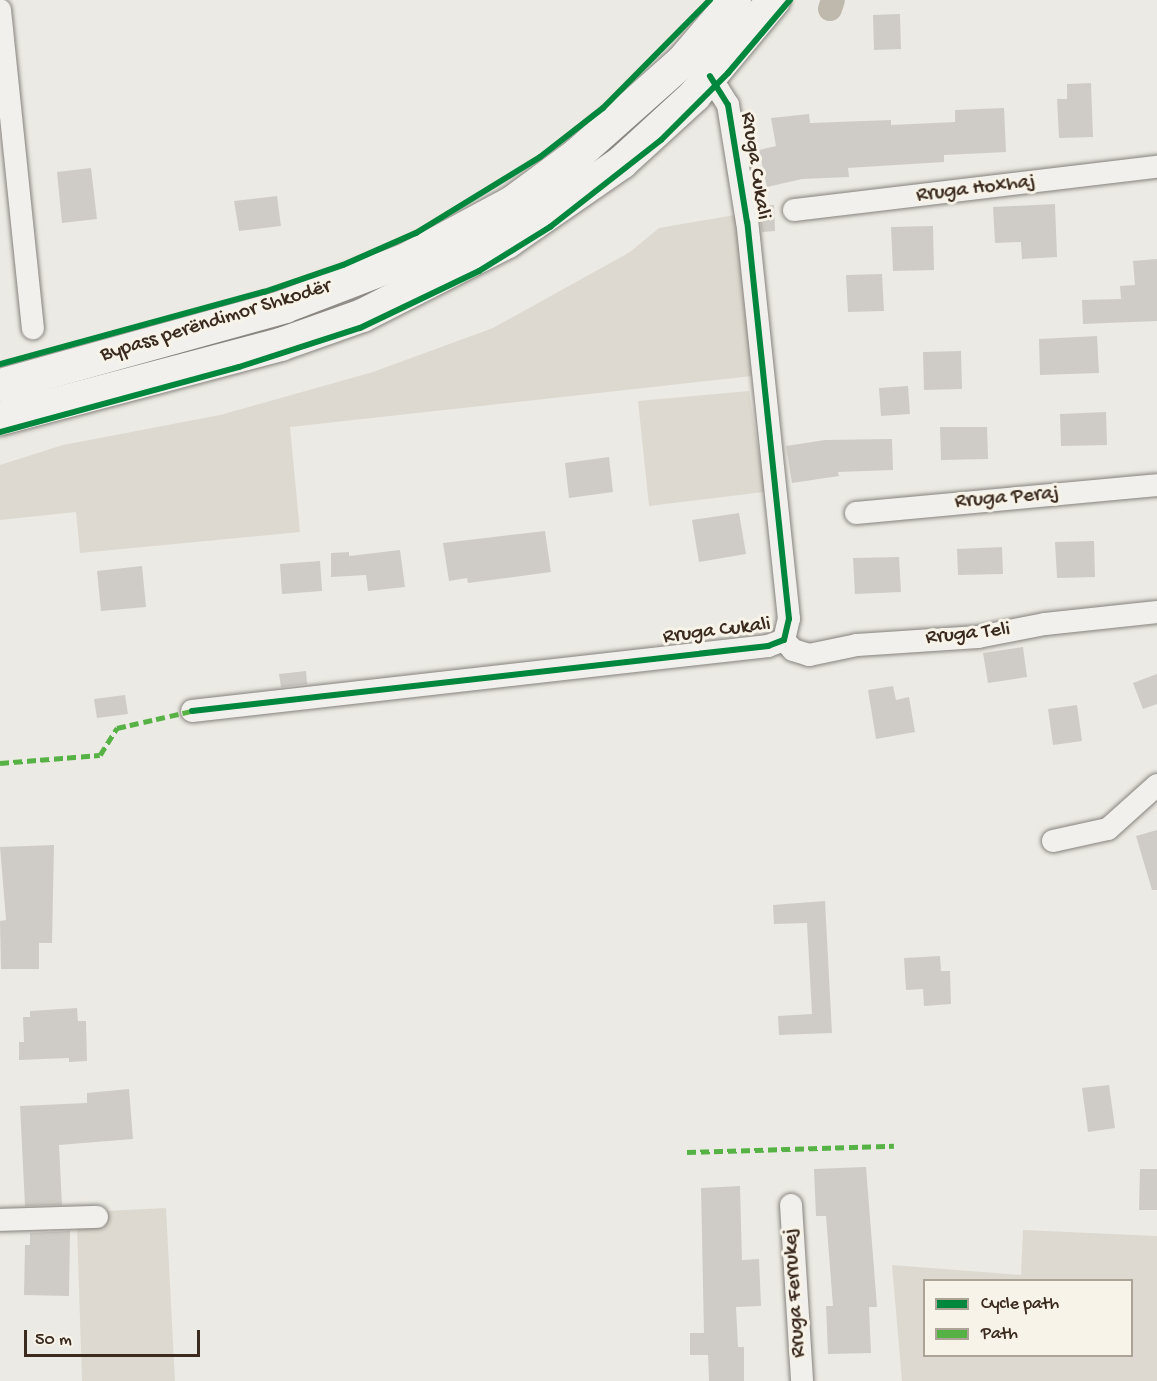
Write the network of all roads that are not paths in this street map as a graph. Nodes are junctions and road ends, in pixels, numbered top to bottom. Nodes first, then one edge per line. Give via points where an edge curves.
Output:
1 (734, 0) edge
2 (773, 0) edge
3 (0, 10) edge
4 (710, 76) junction
5 (1157, 167) edge
6 (794, 210) dead end
7 (33, 328) dead end
8 (0, 385) edge
9 (0, 418) edge
10 (1157, 485) edge
11 (856, 513) dead end
12 (1157, 612) edge
13 (783, 640) junction
14 (192, 711) dead end
15 (1157, 785) edge
16 (1053, 842) dead end
17 (791, 1205) dead end
18 (97, 1217) dead end
19 (0, 1220) edge
20 (802, 1381) edge

1 - 8 highway, Bypass perëndimor Shkodër via 683,60 577,154 512,202 404,260 284,306
2 - 4 highway, Bypass perëndimor Shkodër
3 - 7 street
4 - 9 highway, Bypass perëndimor Shkodër via 621,162 507,241 362,315 280,344
4 - 13 street, Rruga Cukali via 728,105 747,222 789,619
5 - 6 street, Rruga Hoxhaj
10 - 11 street, Rruga Peraj
12 - 13 street, Rruga Teli via 1045,624 978,637 857,645 809,655 792,650
13 - 14 street, Rruga Cukali via 768,646
15 - 16 street via 1108,829
17 - 20 street, Rruga Ferrukej
18 - 19 street

